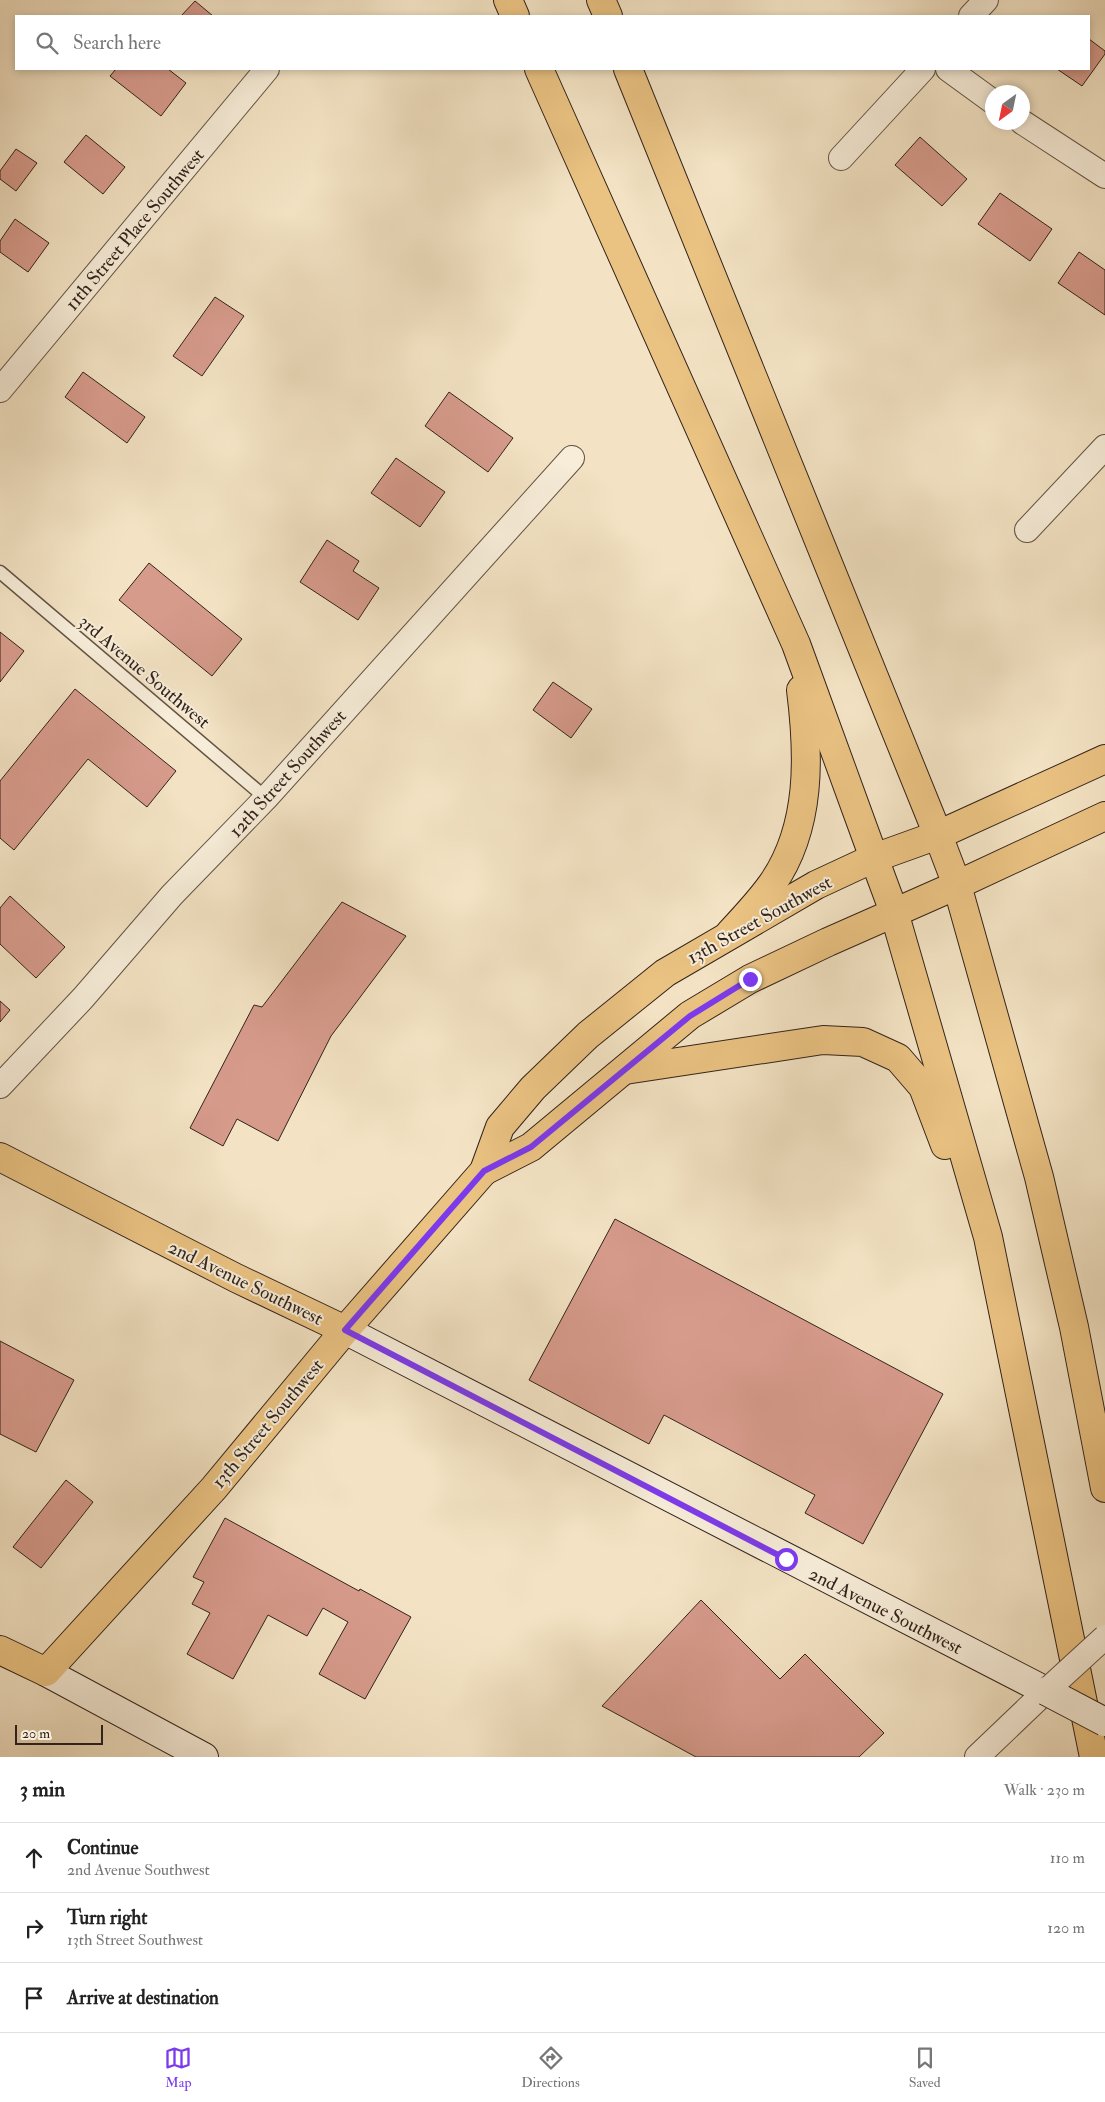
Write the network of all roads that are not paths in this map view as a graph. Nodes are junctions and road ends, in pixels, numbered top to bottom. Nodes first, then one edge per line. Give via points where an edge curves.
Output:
1 (508, 0) edge
2 (601, 0) edge
3 (986, 0) edge
4 (515, 15) edge
5 (608, 15) edge
6 (972, 15) edge
7 (266, 70) edge
8 (539, 70) edge
9 (628, 70) edge
10 (922, 70) edge
11 (949, 70) edge
12 (985, 96) edge
13 (1030, 127) edge
14 (841, 158) dead end
15 (1105, 176) edge
16 (0, 390) edge
17 (1105, 447) edge
18 (572, 458) dead end
19 (1027, 530) dead end
20 (0, 572) edge
21 (796, 644) junction
22 (1105, 760) edge
23 (266, 798) junction
24 (1105, 816) edge
25 (938, 836) junction
26 (874, 858) junction
27 (957, 885) junction
28 (894, 912) junction
29 (730, 933) junction
30 (625, 1070) junction
31 (0, 1086) edge
32 (0, 1157) edge
33 (484, 1171) junction
34 (988, 1237) junction
35 (345, 1330) junction
36 (1105, 1384) edge
37 (1103, 1477) edge
38 (1105, 1637) edge
39 (0, 1650) edge
40 (46, 1672) junction
41 (1046, 1692) junction
42 (1105, 1722) edge
43 (204, 1757) edge
44 (977, 1757) edge
45 (1094, 1757) edge

1 - 4 main road
2 - 5 main road
3 - 6 street
7 - 16 street, 11th Street Place Southwest
8 - 21 main road
9 - 25 main road
10 - 14 street
11 - 12 street
13 - 15 street
17 - 19 street
18 - 23 street, 12th Street Southwest
20 - 23 lane, 3rd Avenue Southwest
21 - 26 main road
21 - 29 main road via 807,741 806,782 800,819 785,861 773,882
22 - 25 main road, 13th Street Southwest
23 - 31 street, 12th Street Southwest via 172,895
24 - 27 main road, 13th Street Southwest
25 - 26 main road, 13th Street Southwest
25 - 27 main road
26 - 28 main road
26 - 29 main road, 13th Street Southwest via 816,885
27 - 28 main road, 13th Street Southwest
27 - 37 main road via 1039,1177 1074,1327
28 - 30 main road, 13th Street Southwest via 750,979 690,1016
28 - 34 main road
29 - 33 main road, 13th Street Southwest via 666,973 588,1035 533,1088 500,1127
30 - 33 main road, 13th Street Southwest via 531,1147
30 - 34 main road via 822,1040 863,1042 898,1058 923,1087 939,1131
32 - 35 main road, 2nd Avenue Southwest
33 - 35 main road, 13th Street Southwest
34 - 45 main road
35 - 40 main road, 13th Street Southwest via 214,1488
35 - 41 main road, 2nd Avenue Southwest
36 - 37 main road
38 - 41 street, bridge
39 - 40 main road
40 - 43 main road
41 - 42 main road, 2nd Avenue Southwest, bridge
41 - 44 street

